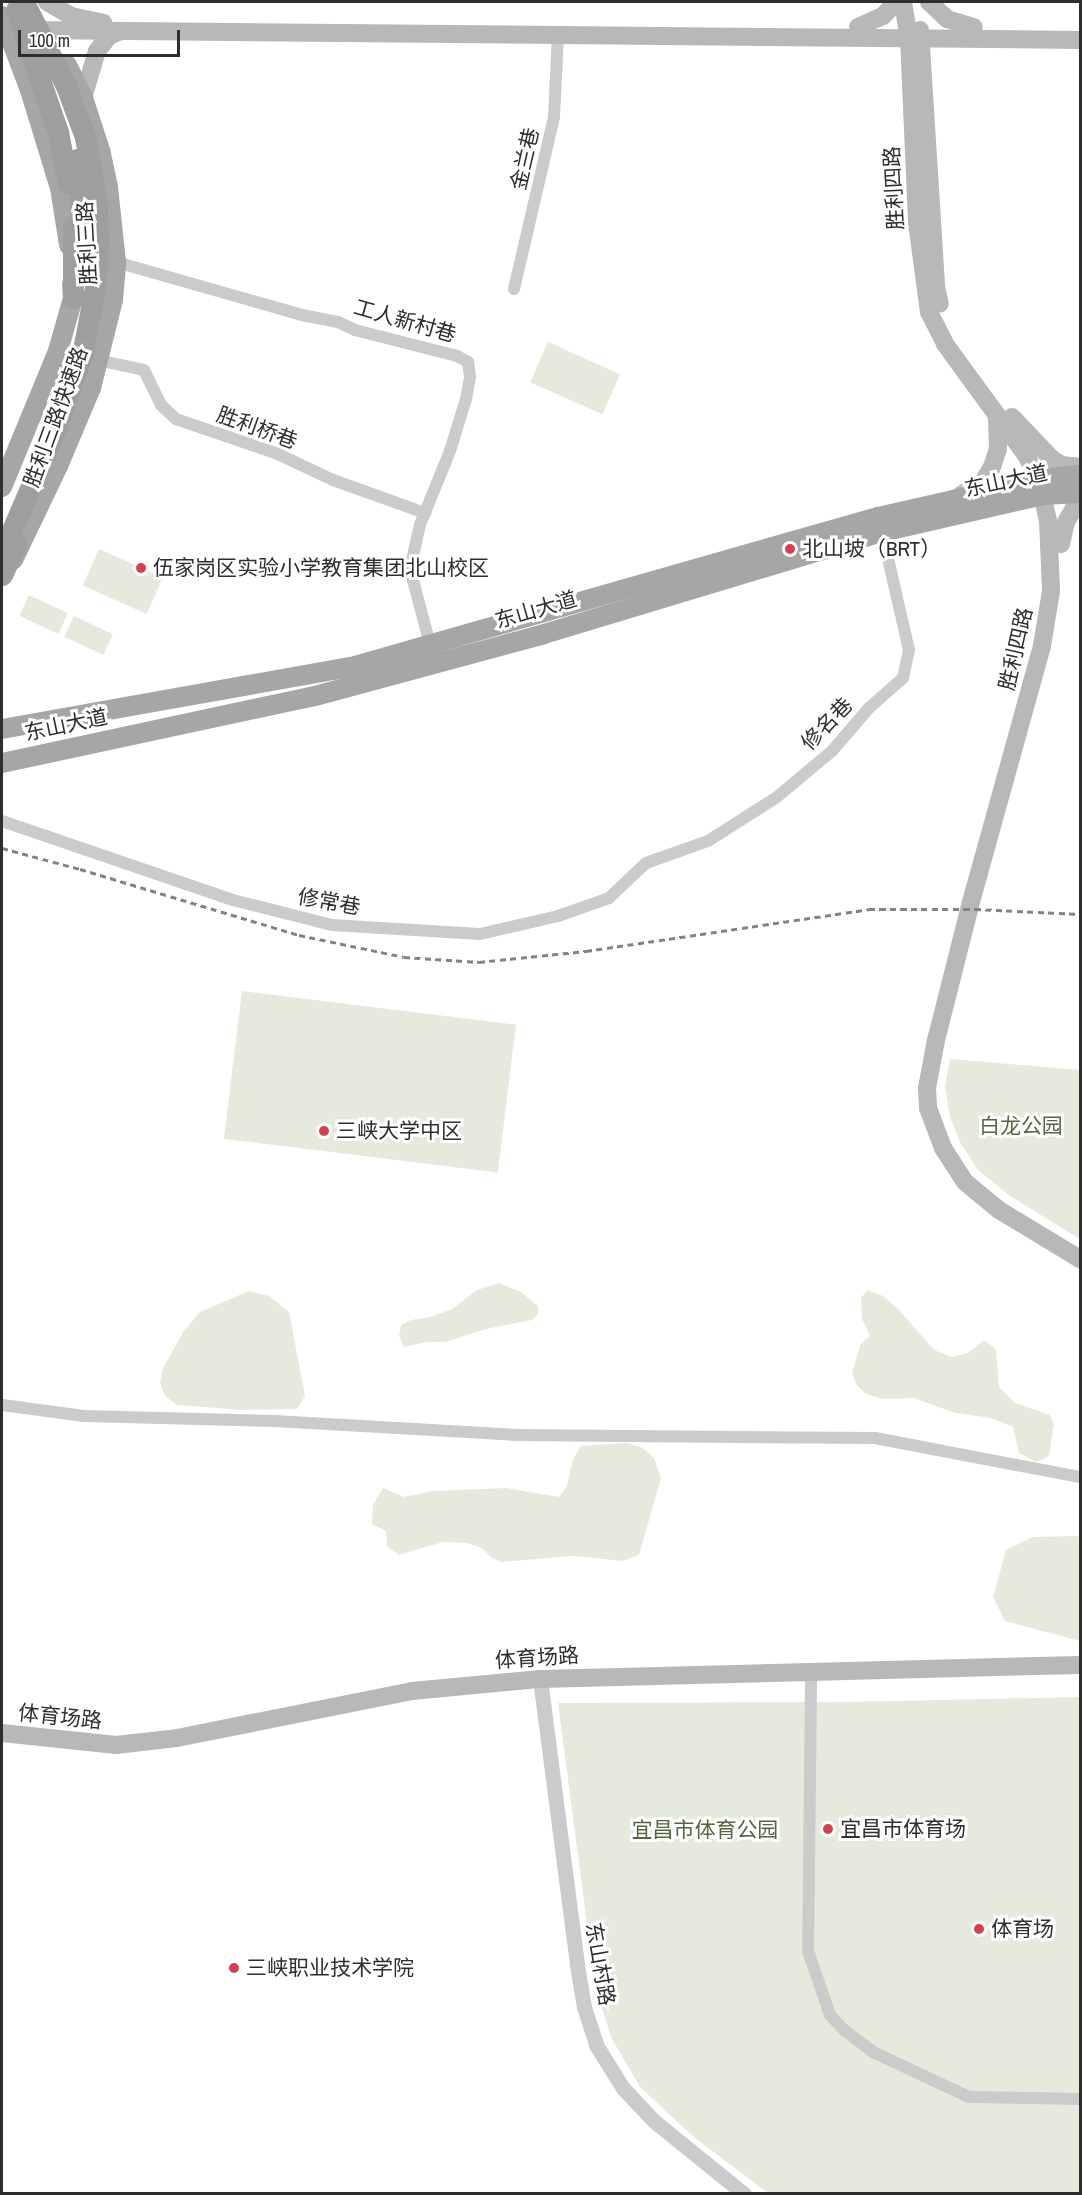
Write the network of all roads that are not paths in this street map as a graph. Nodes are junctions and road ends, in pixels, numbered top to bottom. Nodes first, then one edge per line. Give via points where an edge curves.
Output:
1 (47, 2) edge
2 (896, 2) edge
3 (903, 2) edge
4 (915, 2) edge
5 (929, 2) edge
6 (10, 17) edge
7 (45, 26) junction
8 (114, 27) junction
9 (974, 27) junction
10 (1080, 27) edge
11 (859, 32) junction
12 (915, 33) junction
13 (558, 35) junction
14 (956, 39) junction
15 (1080, 39) edge
16 (917, 77) junction
17 (83, 98) junction
18 (93, 166) junction
19 (91, 241) junction
20 (116, 262) junction
21 (514, 289) dead end
22 (73, 298) junction
23 (97, 360) junction
24 (1005, 416) junction
25 (1080, 467) edge
26 (1080, 475) edge
27 (2, 487) edge
28 (1047, 487) junction
29 (1080, 493) edge
30 (958, 497) junction
31 (1080, 503) edge
32 (1005, 504) junction
33 (425, 513) junction
34 (2, 524) edge
35 (882, 532) junction
36 (1055, 546) junction
37 (2, 553) edge
38 (2, 575) edge
39 (2, 584) edge
40 (430, 644) junction
41 (352, 676) junction
42 (2, 716) edge
43 (34, 723) junction
44 (2, 729) edge
45 (2, 740) edge
46 (2, 751) edge
47 (2, 763) edge
48 (2, 821) edge
49 (646, 863) joint
50 (1080, 1249) edge
51 (1080, 1259) edge
52 (2, 1405) edge
53 (1080, 1477) edge
54 (1080, 1665) edge
55 (1080, 1676) edge
56 (812, 1681) junction
57 (540, 1684) junction
58 (2, 1733) edge
59 (2, 1740) edge
60 (1080, 2099) edge
61 (744, 2193) edge

1 - 8 main road via 71,16
2 - 11 main road
3 - 12 main road, 胜利四路
4 - 12 main road, 胜利四路
5 - 9 main road via 947,19
6 - 7 main road, 胜利三路
6 - 7 main road
6 - 18 highway via 66,86
6 - 19 highway via 49,78 77,160
6 - 22 main road, 胜利三路 via 60,188
6 - 22 highway via 58,132 74,233
7 - 8 main road
7 - 17 main road, 胜利三路
8 - 11 main road
8 - 13 main road
8 - 17 main road via 97,51
9 - 10 main road
9 - 12 main road
11 - 12 main road
11 - 13 main road
11 - 16 main road via 886,47
12 - 14 main road
12 - 16 main road, 胜利四路
13 - 21 street, 金兰巷 via 554,117
14 - 15 main road
14 - 16 main road via 934,50
16 - 24 main road, 胜利四路 via 936,287 945,325
17 - 20 main road, 胜利三路 via 101,153
18 - 19 highway
18 - 38 highway via 106,217 108,263 96,336 59,446
19 - 34 highway, 胜利三路快速路 via 72,355 49,419
19 - 37 highway, 胜利三路快速路 via 96,282 82,355
20 - 23 main road, 胜利三路 via 113,300
20 - 33 street, 工人新村巷 via 468,362 466,399
22 - 27 main road, 胜利三路 via 50,375
23 - 33 street, 胜利桥巷 via 144,370 161,405 176,419 278,454 333,480
23 - 39 main road, 胜利三路 via 76,426
24 - 25 main road via 1052,459 1062,465
24 - 28 main road, 胜利四路 via 1038,452
24 - 30 main road via 992,467 983,482
26 - 28 main road, 东山大道
28 - 29 main road, 东山大道
28 - 30 main road, 东山大道
28 - 32 main road, 东山大道
28 - 36 main road, 胜利四路
30 - 40 main road, 东山大道
31 - 36 main road via 1074,507
32 - 35 main road, 东山大道
32 - 36 main road via 1017,504 1035,513
33 - 40 street, 工人新村巷 via 411,569
35 - 41 main road, 东山大道 via 544,634
35 - 49 street, 修名巷 via 909,650 903,678 869,708 832,751 777,797 708,841
36 - 50 main road, 胜利四路 via 1062,591 1054,643 944,1042 936,1088 937,1113 950,1146 969,1174 998,1198
36 - 51 main road, 胜利四路 via 1042,646 970,906 927,1088 928,1108 948,1158 971,1188 999,1210
40 - 41 main road, 东山大道
41 - 43 main road, 东山大道
41 - 45 main road via 342,673
41 - 46 main road
41 - 47 main road, 东山大道
42 - 43 main road
43 - 44 main road, 东山大道
48 - 49 street, 修常巷 via 232,900 332,925 410,931 480,934 558,916 609,898
52 - 53 street via 84,1416 275,1421 517,1435 875,1438
54 - 57 main road, 体育场路
55 - 56 main road, 体育场路
56 - 57 main road, 体育场路
56 - 60 street via 808,1951 830,2015 873,2052 969,2097
57 - 58 main road, 体育场路 via 412,1691 177,1738 116,1745
57 - 59 main road, 体育场路 via 410,1703 181,1747 120,1752
57 - 61 street, 东山村路 via 577,1965 596,2045 623,2088 654,2121

